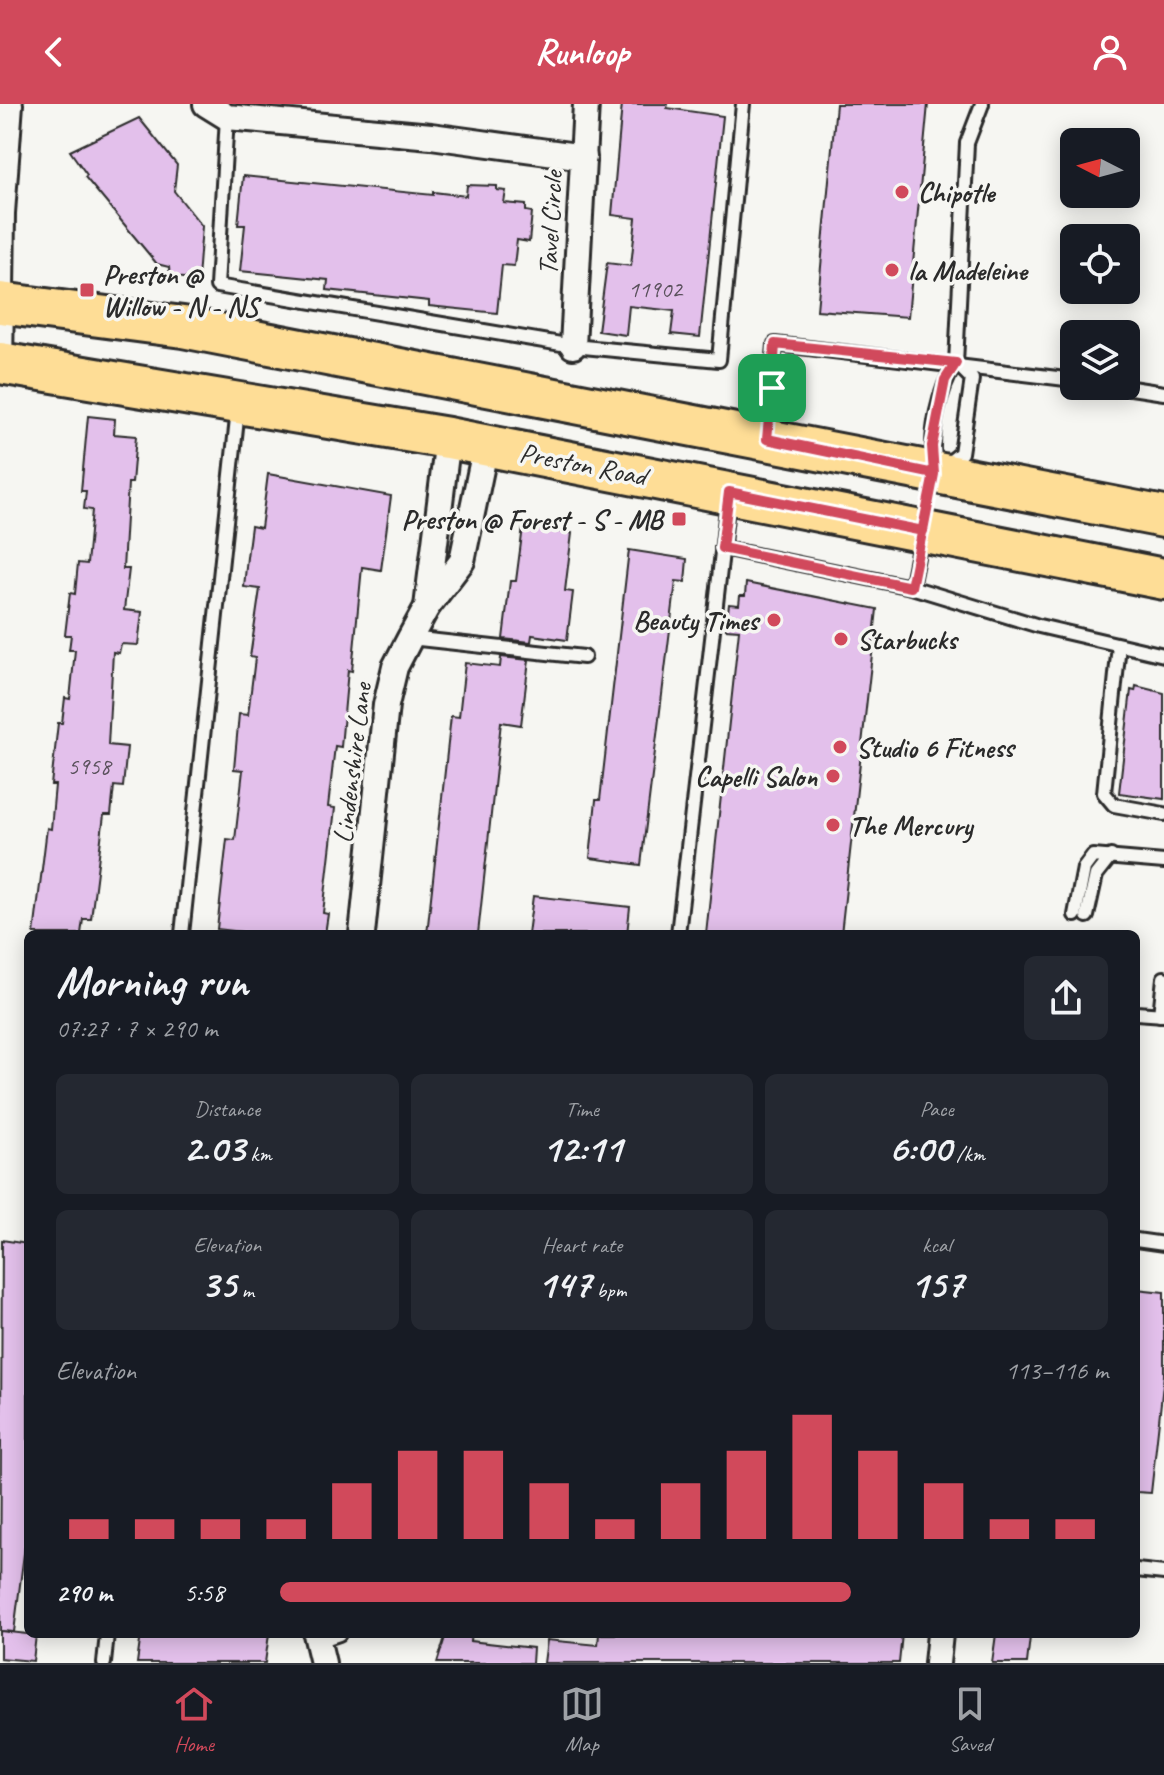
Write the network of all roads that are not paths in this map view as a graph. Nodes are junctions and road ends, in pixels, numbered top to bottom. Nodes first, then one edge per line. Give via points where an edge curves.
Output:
1 (10, 104) edge
2 (206, 104) edge
3 (586, 104) edge
4 (743, 104) edge
5 (982, 104) edge
6 (227, 117) junction
7 (584, 157) junction
8 (1, 214) edge
9 (1, 304) edge
10 (573, 346) junction
11 (0, 363) edge
12 (956, 363) junction
13 (0, 371) edge
14 (1060, 378) edge
15 (1140, 389) edge
16 (1164, 393) edge
17 (239, 401) junction
18 (767, 439) junction
19 (467, 441) junction
20 (934, 474) junction
21 (729, 492) junction
22 (1164, 517) edge
23 (923, 531) junction
24 (722, 548) junction
25 (1164, 579) edge
26 (911, 587) junction
27 (427, 607) junction
28 (410, 638) junction
29 (1119, 645) junction
30 (1164, 655) edge
31 (584, 657) dead end
32 (1164, 814) edge
33 (1164, 862) edge
34 (1081, 915) dead end
35 (182, 930) edge
36 (362, 930) edge
37 (678, 930) edge
38 (1164, 978) edge
39 (1140, 1013) edge
40 (1162, 1015) edge
41 (1140, 1241) edge
42 (1164, 1244) edge
43 (1140, 1570) edge
44 (1164, 1573) edge
45 (107, 1638) edge
46 (940, 1638) edge
47 (104, 1663) edge
48 (937, 1663) edge

1 - 8 street
2 - 6 street
3 - 7 street, Tavel Circle
4 - 10 lane via 719,360
5 - 12 lane via 967,143
6 - 7 street
6 - 10 lane via 217,286
7 - 10 street, Tavel Circle
8 - 9 street
9 - 11 street
9 - 18 main road via 183,327
11 - 13 street
11 - 17 main road, Preston Road
12 - 14 lane
12 - 18 lane via 775,344
12 - 20 lane via 945,380 932,446
12 - 20 lane via 972,379 961,453
15 - 16 lane
17 - 19 main road, Preston Road
17 - 35 lane
18 - 20 main road
19 - 21 main road, Preston Road
19 - 27 street, Lindenshire Lane
19 - 27 street, Lindenshire Lane via 462,561
20 - 22 main road
20 - 23 main road
21 - 23 main road, Preston Road
21 - 24 lane
23 - 25 main road, Preston Road
23 - 26 lane
24 - 26 lane
24 - 37 lane
26 - 29 lane
27 - 28 street, Lindenshire Lane
28 - 31 lane
28 - 36 street, Lindenshire Lane via 395,667 386,705
29 - 30 lane
29 - 32 lane via 1104,793 1114,805
33 - 34 lane via 1093,856 1084,868
38 - 40 lane
39 - 40 lane
41 - 42 lane
43 - 44 lane
45 - 47 lane
46 - 48 street

